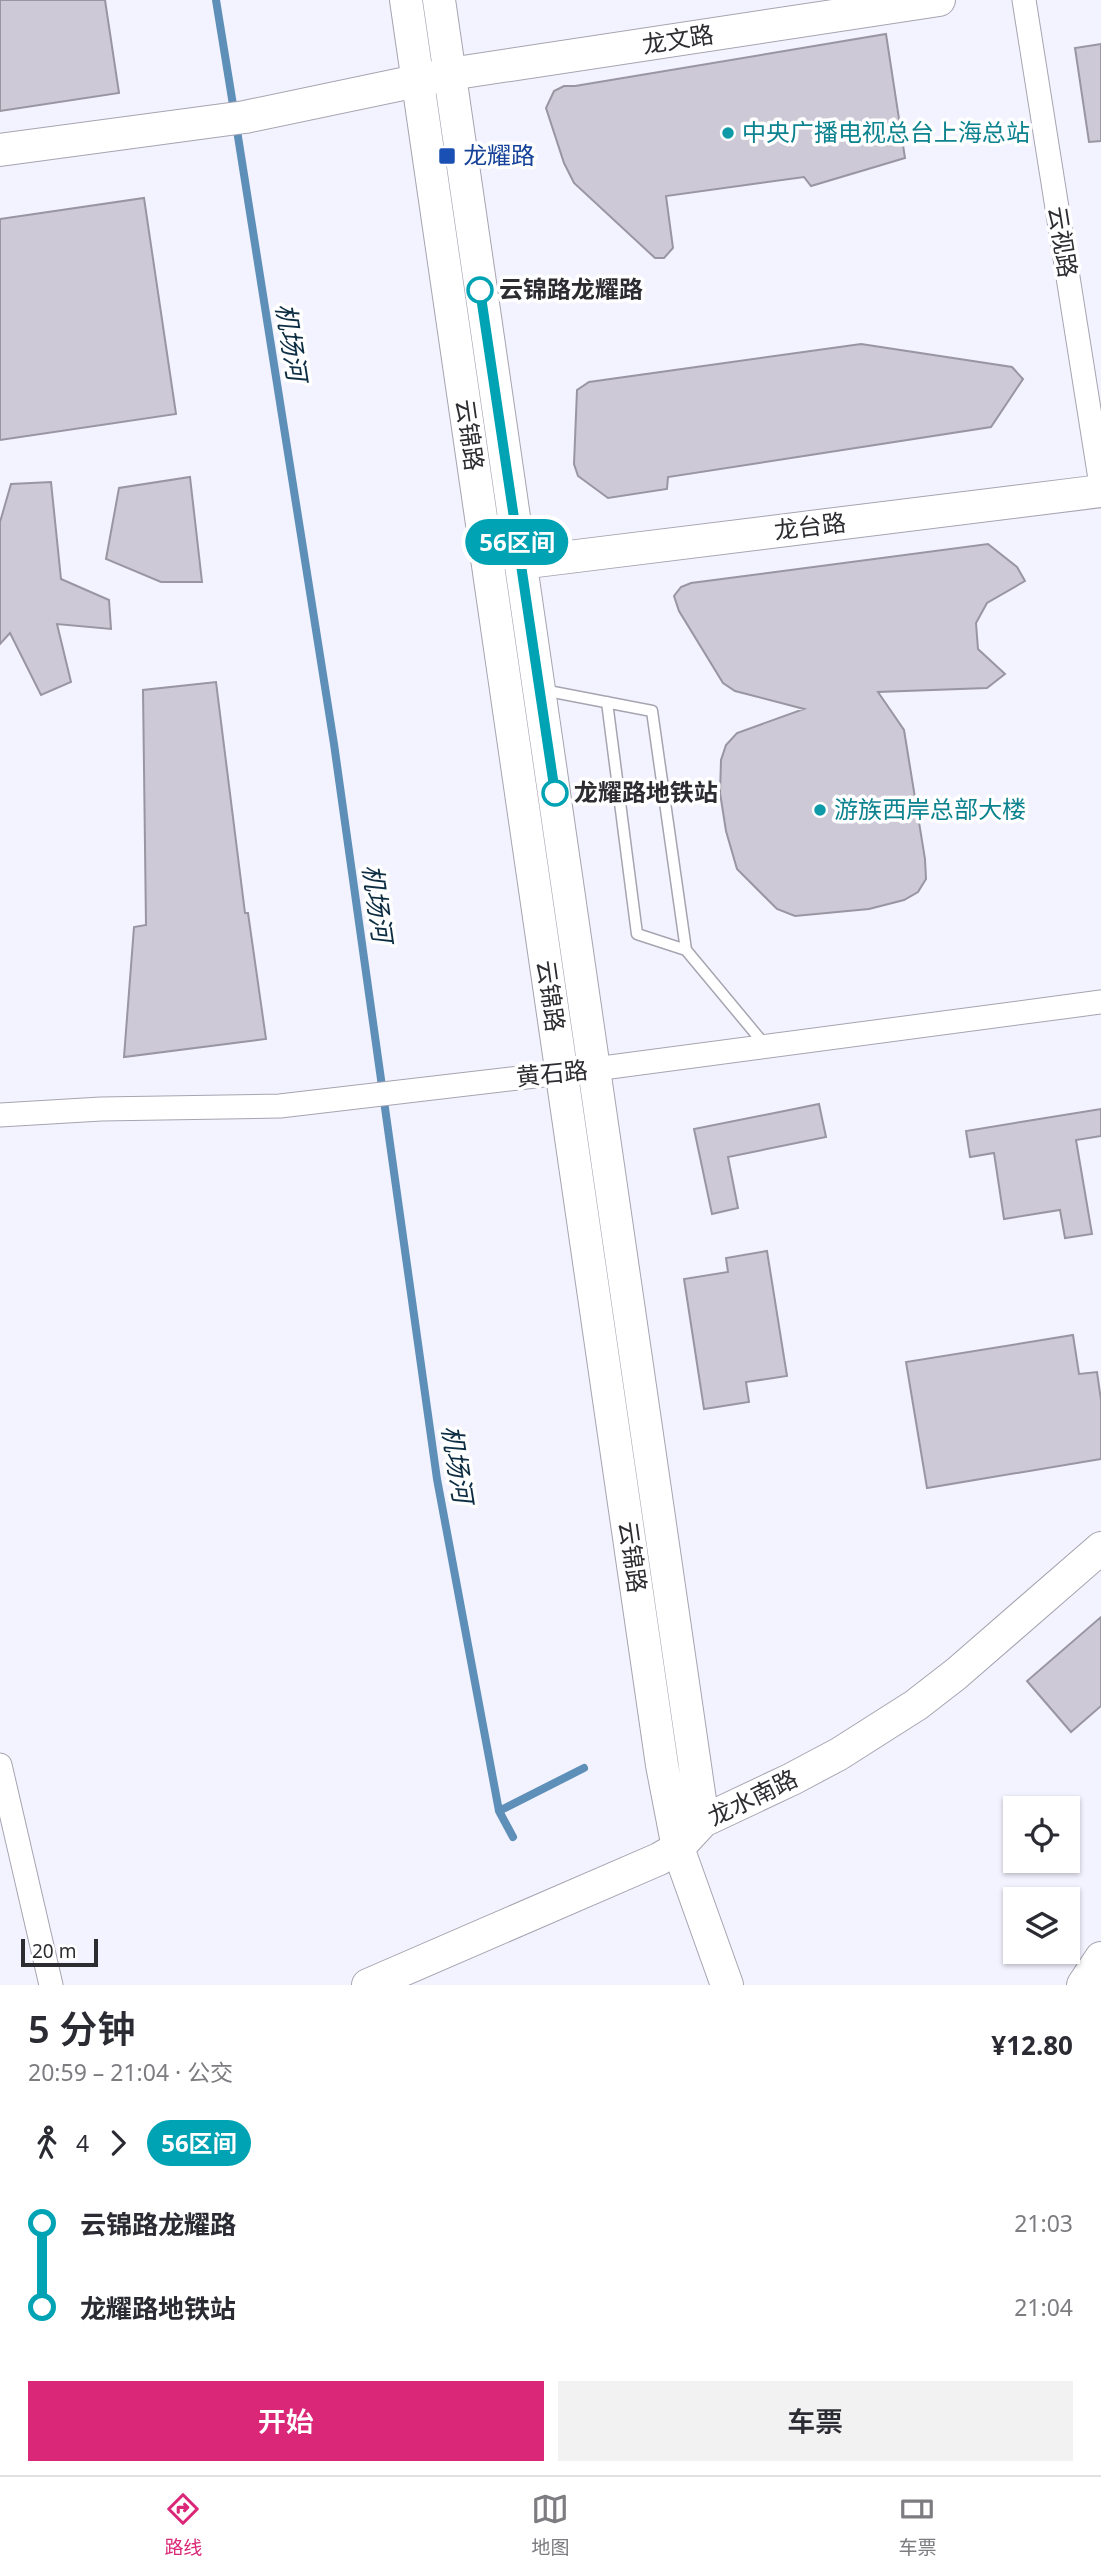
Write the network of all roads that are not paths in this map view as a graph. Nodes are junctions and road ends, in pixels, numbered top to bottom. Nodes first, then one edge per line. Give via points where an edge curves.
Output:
1 (406, 0) edge
2 (439, 0) edge
3 (939, 0) edge
4 (1024, 0) edge
5 (450, 74) junction
6 (417, 81) junction
7 (0, 150) edge
8 (1101, 485) edge
9 (1101, 491) edge
10 (520, 563) junction
11 (540, 689) junction
12 (607, 702) junction
13 (686, 950) junction
14 (1101, 1002) edge
15 (765, 1045) junction
16 (595, 1069) junction
17 (561, 1072) junction
18 (0, 1115) edge
19 (1101, 1548) edge
20 (0, 1766) edge
21 (703, 1821) junction
22 (678, 1848) junction
23 (1101, 1958) edge
24 (51, 1985) edge
25 (368, 1985) edge
26 (727, 1985) edge
27 (1083, 1985) edge

1 - 6 main road, 云锦路
2 - 5 main road, 云锦路
3 - 5 main road, 龙文路
4 - 8 street, 云视路
5 - 6 main road, 龙文路
5 - 10 main road, 云锦路
6 - 7 main road, 龙文路 via 235,118
6 - 17 main road, 云锦路
9 - 10 main road, 龙台路
10 - 11 main road, 云锦路
11 - 12 lane
11 - 16 main road, 云锦路
12 - 13 lane via 637,934
12 - 13 lane via 652,711
13 - 15 lane
14 - 15 street, 黄石路
15 - 16 street, 黄石路
16 - 17 street, 黄石路
16 - 21 main road, 云锦路
17 - 18 street, 黄石路 via 280,1106
17 - 22 main road, 云锦路
19 - 21 main road, 龙水南路 via 907,1711 839,1754
20 - 24 street
21 - 22 main road, 龙水南路
22 - 25 main road, 龙水南路
22 - 26 main road, 云锦路
23 - 27 main road

